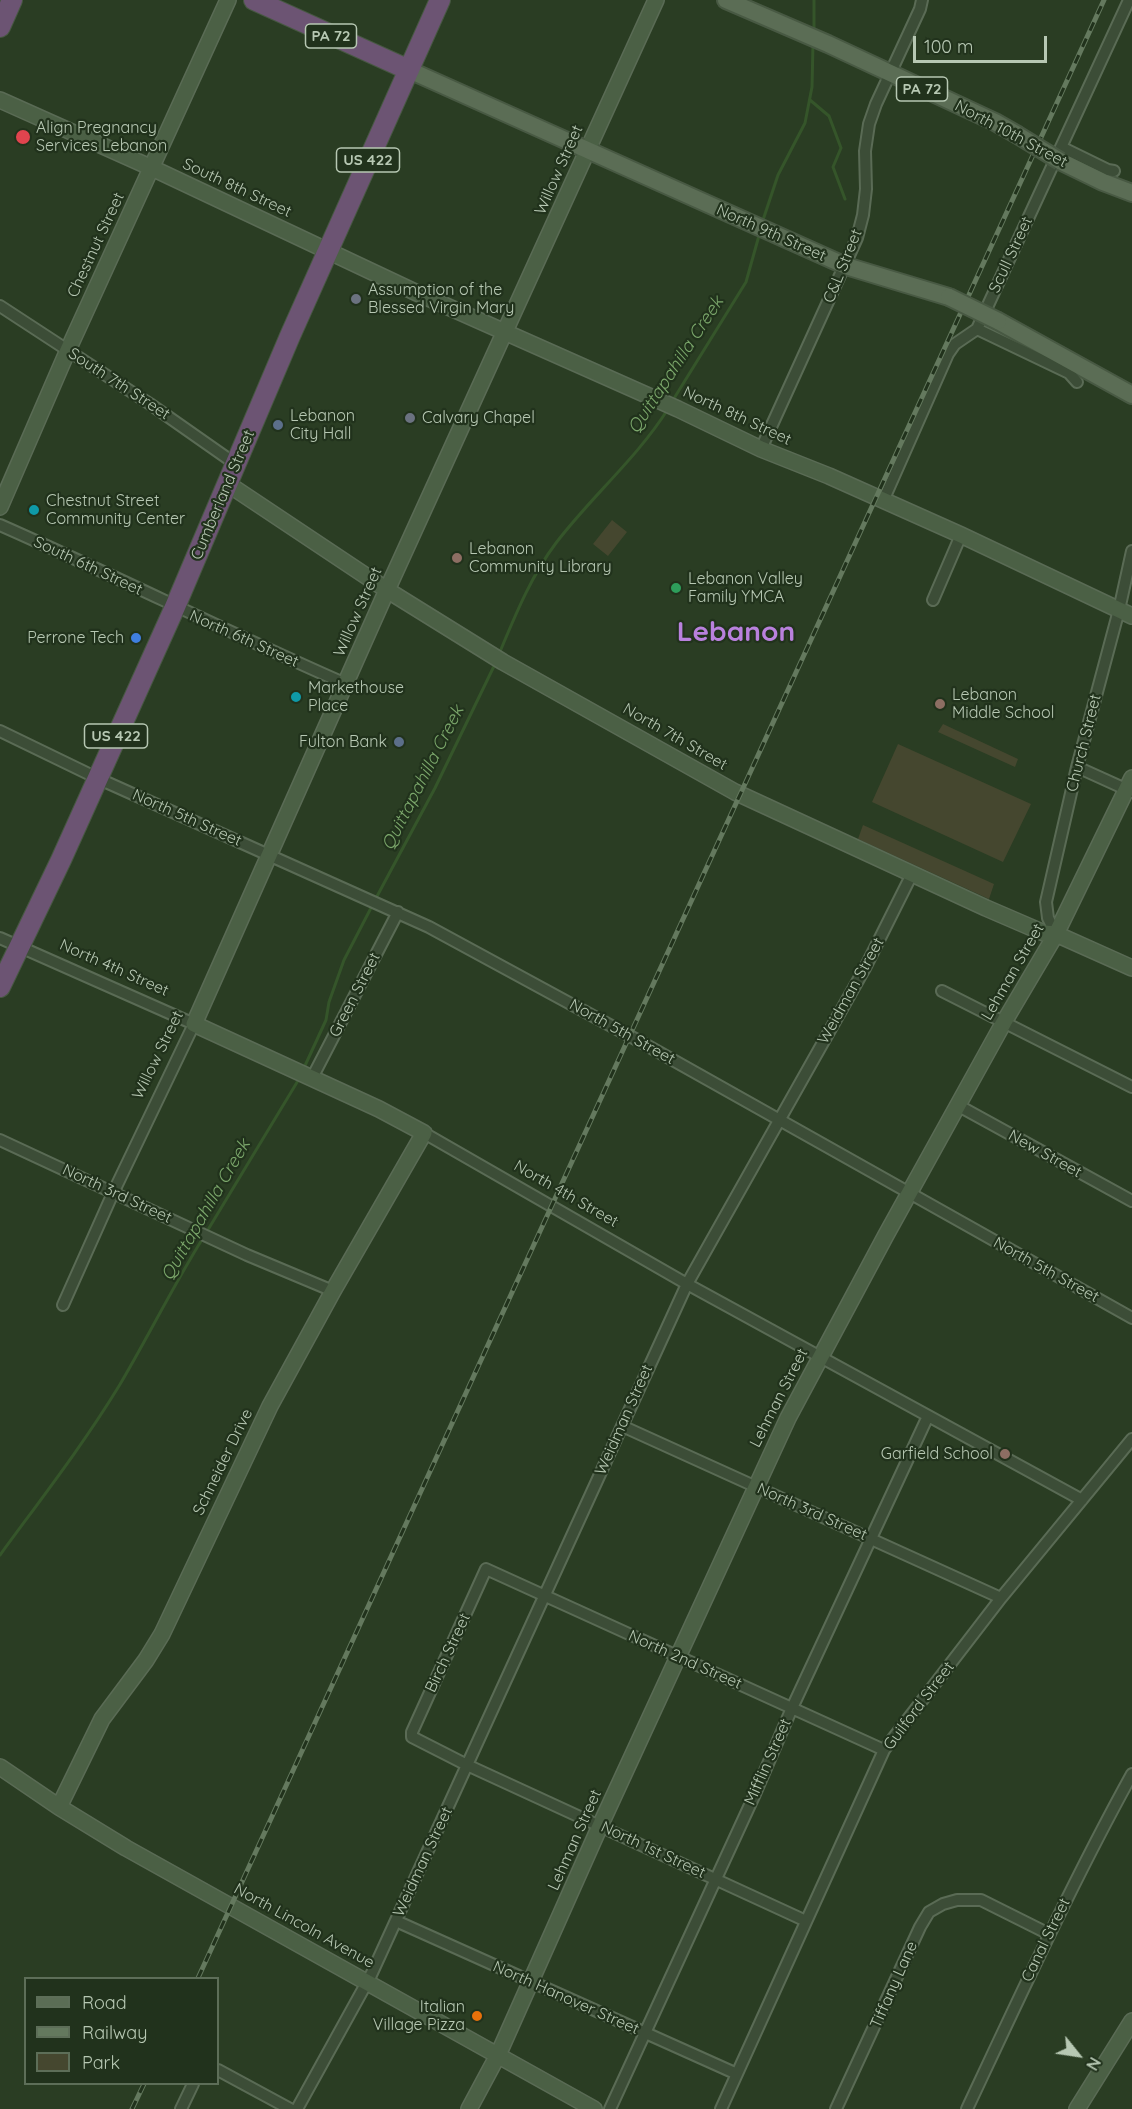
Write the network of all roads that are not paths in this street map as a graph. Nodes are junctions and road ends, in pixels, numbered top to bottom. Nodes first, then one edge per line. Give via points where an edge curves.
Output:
1 (12, 0) edge
2 (228, 0) edge
3 (254, 0) edge
4 (440, 0) edge
5 (656, 0) edge
6 (726, 0) edge
7 (922, 0) edge
8 (1129, 0) edge
9 (0, 27) edge
10 (409, 70) junction
11 (892, 74) junction
12 (0, 100) edge
13 (588, 150) junction
14 (1061, 154) junction
15 (152, 168) junction
16 (1114, 171) dead end
17 (1132, 193) edge
18 (327, 251) junction
19 (846, 266) junction
20 (0, 306) edge
21 (977, 328) junction
22 (505, 332) junction
23 (68, 350) junction
24 (1077, 382) dead end
25 (1132, 395) edge
26 (761, 448) junction
27 (237, 465) junction
28 (228, 484) junction
29 (883, 501) junction
30 (0, 507) edge
31 (0, 525) edge
32 (961, 535) junction
33 (1132, 551) edge
34 (387, 590) junction
35 (933, 600) dead end
36 (175, 607) junction
37 (1126, 613) edge
38 (346, 684) junction
39 (0, 731) edge
40 (1077, 767) junction
41 (97, 778) junction
42 (1130, 787) edge
43 (270, 855) junction
44 (912, 874) junction
45 (399, 912) junction
46 (1056, 934) junction
47 (0, 938) edge
48 (19, 946) junction
49 (1132, 968) edge
50 (0, 987) edge
51 (942, 991) dead end
52 (1004, 1022) junction
53 (194, 1024) junction
54 (305, 1075) junction
55 (1132, 1087) edge
56 (959, 1106) junction
57 (779, 1120) junction
58 (424, 1134) junction
59 (0, 1140) edge
60 (113, 1192) junction
61 (910, 1194) junction
62 (1132, 1201) edge
63 (687, 1284) junction
64 (333, 1291) junction
65 (63, 1305) dead end
66 (1132, 1318) edge
67 (820, 1356) junction
68 (928, 1416) junction
69 (622, 1426) junction
70 (1132, 1439) edge
71 (755, 1486) junction
72 (1082, 1500) junction
73 (870, 1539) junction
74 (486, 1569) joint
75 (544, 1596) junction
76 (1001, 1598) junction
77 (679, 1657) junction
78 (792, 1708) junction
79 (412, 1737) joint
80 (884, 1750) junction
81 (467, 1765) junction
82 (0, 1767) edge
83 (1132, 1774) edge
84 (59, 1807) junction
85 (600, 1826) junction
86 (714, 1879) junction
87 (396, 1921) junction
88 (806, 1921) junction
89 (1048, 1934) junction
90 (367, 1982) junction
91 (532, 1982) junction
92 (1132, 2021) edge
93 (645, 2034) junction
94 (498, 2055) junction
95 (219, 2071) edge
96 (737, 2074) junction
97 (193, 2085) edge
98 (182, 2109) edge
99 (290, 2109) edge
100 (297, 2109) edge
101 (469, 2109) edge
102 (594, 2109) edge
103 (610, 2109) edge
104 (721, 2109) edge
105 (836, 2109) edge
106 (967, 2109) edge
107 (1077, 2109) edge

1 - 9 highway
2 - 15 street, Chestnut Street
3 - 10 highway, PA 72
4 - 10 highway, Cumberland Street / US 422
5 - 13 street, Willow Street
6 - 11 main road, North 10th Street / PA 72
7 - 11 street, C&L Street
8 - 14 street, Scull Street
10 - 13 main road, North 9th Street / PA 72
10 - 18 highway, Cumberland Street / US 422
11 - 14 main road, North 10th Street / PA 72, bridge
11 - 19 street, C&L Street via 869,124 863,215
12 - 15 street, South 8th Street
13 - 19 main road, North 9th Street / PA 72
13 - 22 street, Willow Street
14 - 16 street
14 - 17 main road, North 10th Street / PA 72 via 1103,182
14 - 21 street, Scull Street
15 - 18 street, South 8th Street
15 - 23 street, Chestnut Street
18 - 22 street, North 8th Street
18 - 27 highway, Cumberland Street / US 422
19 - 25 main road, North 9th Street / PA 72, bridge via 949,297
19 - 26 street, C&L Street
20 - 23 street, South 7th Street
21 - 24 street via 1069,373
21 - 29 street, Scull Street via 948,354
22 - 26 street, North 8th Street
22 - 34 street, Willow Street
23 - 27 street, South 7th Street
23 - 30 street, Chestnut Street
26 - 29 street, North 8th Street
27 - 28 highway, Cumberland Street / US 422
28 - 34 street, North 7th Street
28 - 36 highway, Cumberland Street / US 422
29 - 32 street, North 8th Street
31 - 36 street, South 6th Street
32 - 35 street
32 - 37 street, North 8th Street
33 - 37 street, Church Street
34 - 38 street, Willow Street
34 - 44 street, North 7th Street via 489,654 735,792
36 - 38 street, North 6th Street
36 - 41 highway, Cumberland Street / US 422
37 - 40 street, Church Street
38 - 43 street, Willow Street
39 - 41 street, North 5th Street
40 - 42 street
40 - 46 street, Church Street via 1046,902
41 - 43 street, North 5th Street
41 - 48 highway, Cumberland Street / US 422
42 - 46 street, Lehman Street
43 - 45 street, North 5th Street
43 - 53 street, Willow Street
44 - 46 street, North 7th Street via 1044,933
44 - 57 street, Weidman Street via 865,968
45 - 54 street, Green Street
45 - 57 street, North 5th Street
46 - 49 street, North 7th Street
46 - 52 street, Lehman Street
47 - 48 street, North 4th Street
48 - 50 highway, Cumberland Street / US 422
48 - 53 street, North 4th Street
51 - 52 street
52 - 55 street
52 - 56 street, Lehman Street
53 - 54 street, North 4th Street
53 - 60 street, Willow Street
54 - 58 street, North 4th Street
56 - 61 street, Lehman Street
56 - 62 street, New Street
57 - 61 street, North 5th Street
57 - 63 street, Weidman Street
58 - 63 street, North 4th Street
58 - 64 street, Schneider Drive
59 - 60 street, North 3rd Street
60 - 64 street, North 3rd Street
60 - 65 street, Willow Street
61 - 66 street, North 5th Street
61 - 67 street, Lehman Street
63 - 67 street, North 4th Street
63 - 69 street, Weidman Street
64 - 84 street, Schneider Drive via 270,1406 162,1634 102,1719
67 - 68 street, North 4th Street
67 - 71 street, Lehman Street
68 - 72 street, North 4th Street
68 - 73 street, Mifflin Street
69 - 71 street, North 3rd Street
69 - 75 street, Weidman Street
70 - 72 street, Guilford Street
71 - 73 street, North 3rd Street
71 - 77 street, Lehman Street
72 - 76 street, Guilford Street
73 - 76 street, North 3rd Street
73 - 78 street, Mifflin Street
74 - 75 street, North 2nd Street
74 - 79 street, Birch Street
75 - 77 street, North 2nd Street
75 - 81 street, Weidman Street
76 - 80 street, Guilford Street
77 - 78 street, North 2nd Street
77 - 85 street, Lehman Street
78 - 80 street, North 2nd Street
78 - 86 street, Mifflin Street
79 - 81 street, North 1st Street
80 - 88 street, Guilford Street
81 - 85 street, North 1st Street
81 - 87 street, Weidman Street
82 - 84 street, North Lincoln Avenue
83 - 89 street, Canal Street
84 - 90 street, North Lincoln Avenue
85 - 86 street, North 1st Street
85 - 91 street, Lehman Street
86 - 88 street, North 1st Street
86 - 93 street, Mifflin Street
87 - 90 street, Weidman Street
87 - 91 street, North Hanover Street
88 - 96 street, Guilford Street
89 - 105 street, Tiffany Lane via 981,1900 957,1900 929,1912
89 - 106 street, Canal Street
90 - 94 street, North Lincoln Avenue
90 - 100 street, Weidman Street
91 - 93 street, North Hanover Street
91 - 94 street, Lehman Street
92 - 107 street
93 - 96 street, North Hanover Street
93 - 103 street, Mifflin Street
94 - 101 street, Lehman Street
94 - 102 street, North Lincoln Avenue
95 - 99 street
96 - 104 street, Guilford Street
97 - 98 street

